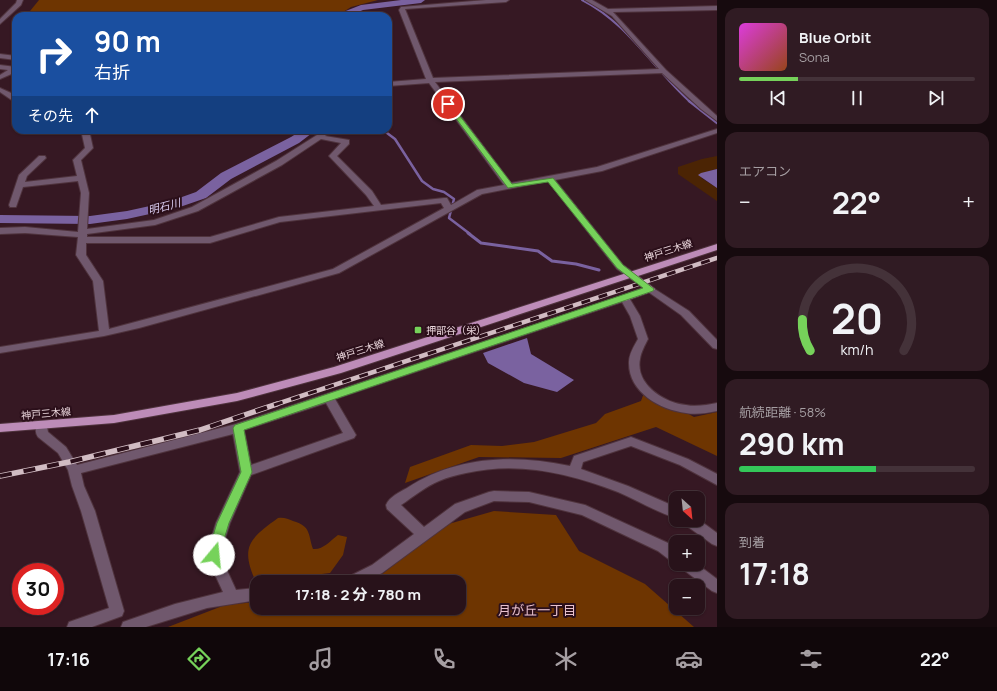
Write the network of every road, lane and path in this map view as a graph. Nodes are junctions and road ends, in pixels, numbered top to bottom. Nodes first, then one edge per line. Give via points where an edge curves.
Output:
1 (20, 0) edge
2 (506, 0) edge
3 (588, 0) edge
4 (717, 8) edge
5 (607, 11) junction
6 (0, 15) edge
7 (9, 15) junction
8 (0, 22) edge
9 (0, 56) edge
10 (12, 58) edge
11 (0, 67) edge
12 (12, 68) edge
13 (12, 71) edge
14 (664, 71) junction
15 (0, 77) edge
16 (430, 80) junction
17 (392, 84) edge
18 (0, 90) edge
19 (12, 97) edge
20 (717, 109) edge
21 (705, 110) junction
22 (717, 119) edge
23 (717, 131) edge
24 (86, 134) edge
25 (323, 134) edge
26 (320, 137) junction
27 (42, 158) dead end
28 (81, 178) junction
29 (550, 179) junction
30 (20, 185) junction
31 (510, 187) junction
32 (13, 205) dead end
33 (379, 208) junction
34 (449, 208) junction
35 (0, 231) edge
36 (82, 235) junction
37 (717, 246) edge
38 (632, 276) junction
39 (650, 289) junction
40 (625, 298) junction
41 (104, 333) junction
42 (717, 346) edge
43 (0, 350) edge
44 (330, 398) junction
45 (717, 407) edge
46 (42, 425) junction
47 (0, 428) edge
48 (238, 428) junction
49 (74, 470) junction
50 (246, 472) junction
51 (574, 472) junction
52 (717, 480) edge
53 (669, 509) edge
54 (699, 527) edge
55 (424, 535) junction
56 (717, 540) edge
57 (669, 552) edge
58 (695, 571) edge
59 (365, 575) edge
60 (717, 587) edge
61 (250, 594) edge
62 (231, 595) junction
63 (74, 627) edge
64 (128, 627) edge

1 - 7 street
2 - 16 street via 403,8
3 - 5 street
4 - 5 street
5 - 14 street via 614,15
6 - 7 street
7 - 8 street
9 - 10 street
11 - 12 street
13 - 15 street
14 - 16 street
14 - 21 street
16 - 17 street
16 - 31 street
18 - 19 street
20 - 21 street
21 - 22 street
23 - 29 street via 599,169
24 - 28 street via 89,148 77,160
25 - 26 street
26 - 33 street via 346,142 333,156 369,193
26 - 36 street via 279,163 195,209 155,222
27 - 30 street via 23,176
28 - 30 street
28 - 36 street via 85,193
29 - 31 street
29 - 38 street via 620,267
30 - 32 street
31 - 34 street via 480,192
33 - 34 street via 444,200
33 - 36 street via 279,220 210,240
34 - 41 street via 336,271
35 - 36 street via 25,230
36 - 41 street via 81,255 98,282
37 - 38 main road, 神戸三木線
38 - 39 main road
38 - 46 main road, 神戸三木線 via 337,370 237,397 114,419
39 - 40 main road
39 - 42 street via 684,313
40 - 44 street
40 - 45 street via 635,316 642,339 634,360 635,376 645,390 655,398 684,409
41 - 43 street
44 - 48 street
44 - 50 street via 350,435
46 - 47 main road, 神戸三木線
46 - 49 street via 42,434 62,450
48 - 49 street
48 - 50 street
49 - 63 street via 117,611
50 - 62 street via 223,523 214,555
51 - 52 street via 578,459 631,441 684,462
51 - 53 street via 639,494
51 - 55 street via 522,462 472,466 434,478 392,505
54 - 56 street
55 - 57 street via 460,508 494,496 529,497 585,510
55 - 59 street
58 - 60 street
61 - 62 street
62 - 64 street via 183,607

